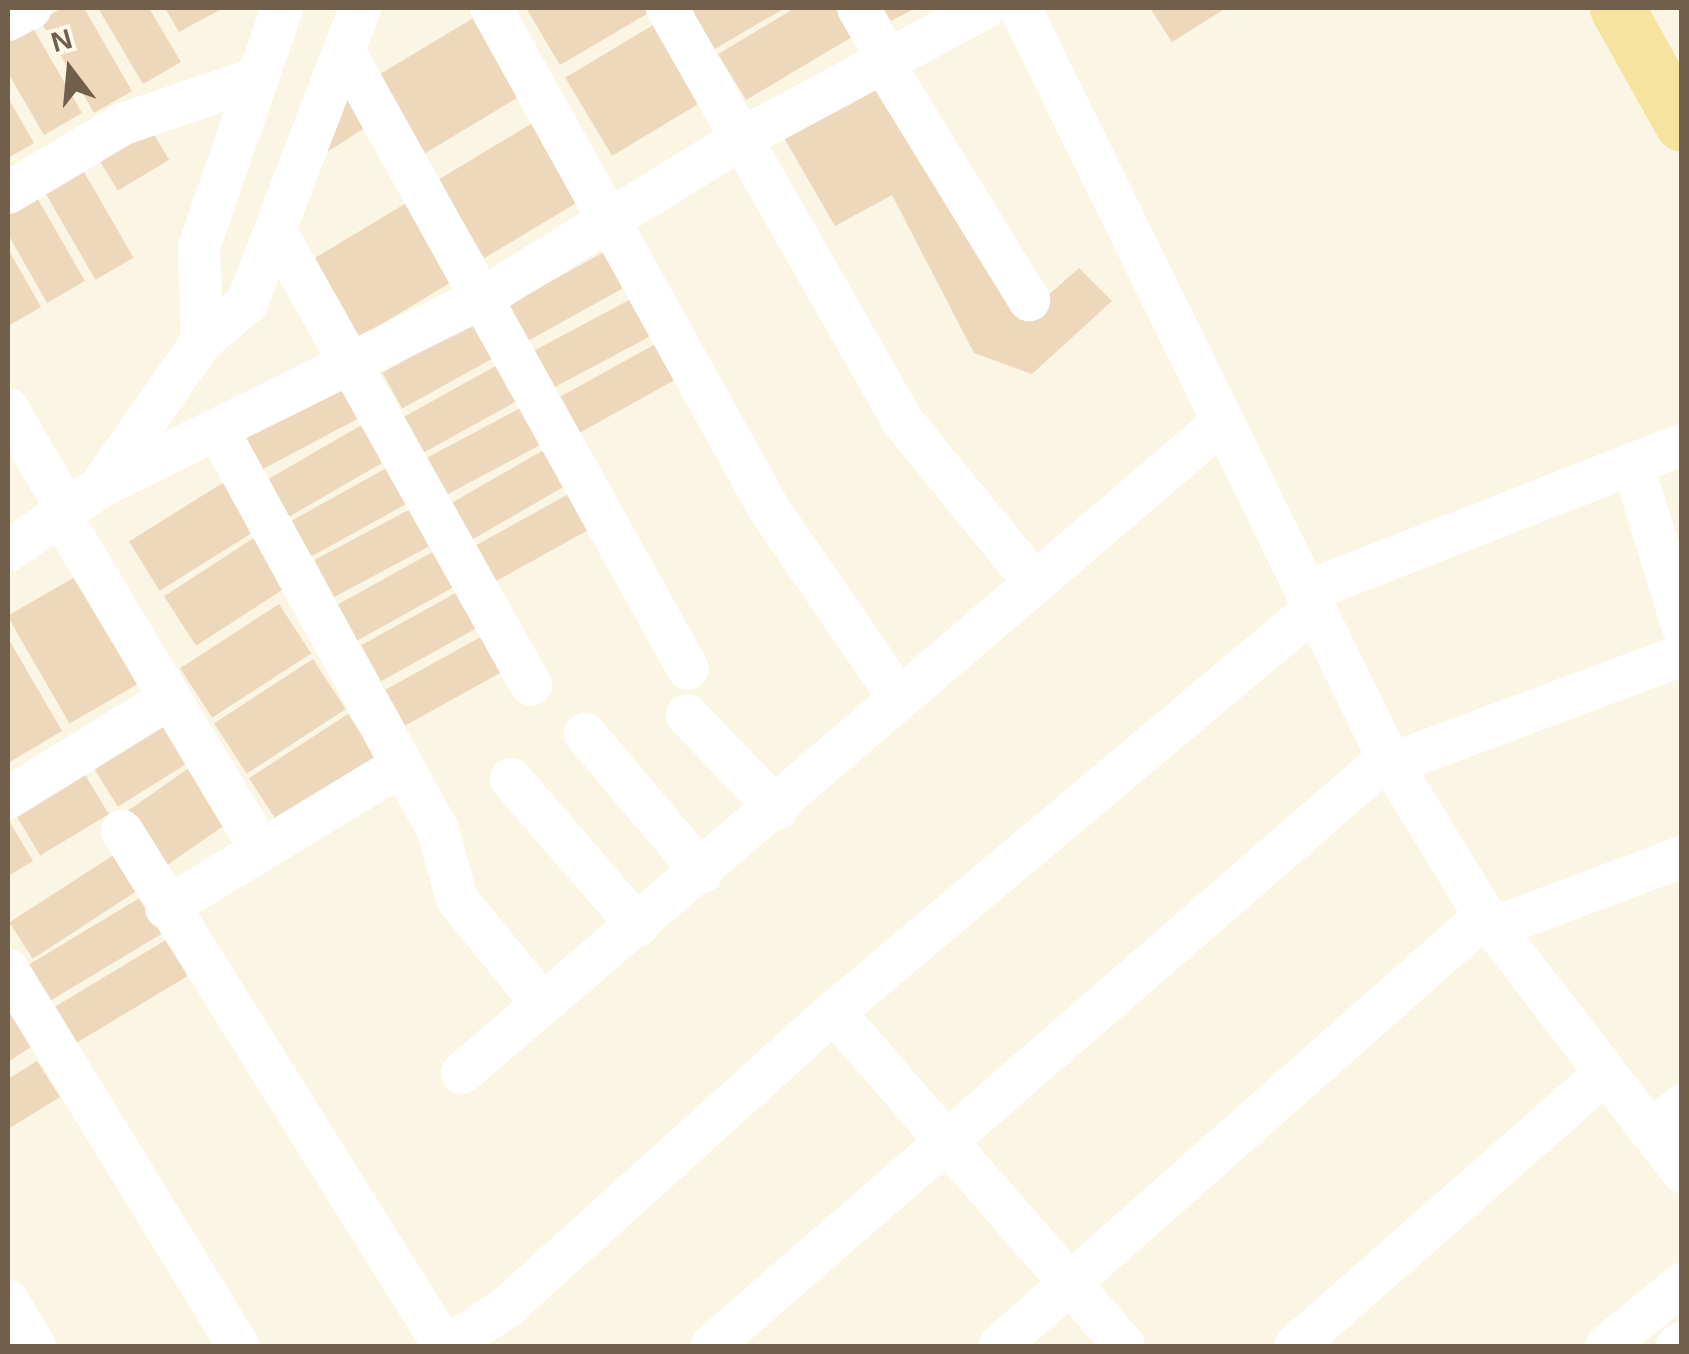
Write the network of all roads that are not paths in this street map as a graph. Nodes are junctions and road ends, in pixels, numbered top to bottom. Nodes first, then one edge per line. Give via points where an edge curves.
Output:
1 (31, 8) edge
2 (282, 8) edge
3 (360, 8) edge
4 (491, 8) edge
5 (668, 8) edge
6 (858, 8) edge
7 (984, 8) edge
8 (1020, 8) edge
9 (1617, 8) edge
10 (8, 20) edge
11 (344, 51) junction
12 (884, 60) junction
13 (255, 79) junction
14 (1682, 124) edge
15 (742, 139) junction
16 (8, 192) edge
17 (613, 224) junction
18 (278, 234) junction
19 (481, 300) junction
20 (1029, 300) dead end
21 (202, 341) junction
22 (352, 367) junction
23 (8, 409) edge
24 (1223, 422) junction
25 (219, 432) junction
26 (1682, 445) edge
27 (1632, 465) junction
28 (76, 505) junction
29 (8, 551) edge
30 (1034, 582) junction
31 (1311, 600) junction
32 (1682, 624) edge
33 (1682, 654) edge
34 (688, 669) dead end
35 (531, 685) dead end
36 (899, 698) junction
37 (169, 699) junction
38 (687, 715) dead end
39 (585, 734) dead end
40 (1390, 761) junction
41 (402, 765) junction
42 (512, 779) dead end
43 (8, 798) edge
44 (777, 809) junction
45 (122, 831) dead end
46 (262, 850) junction
47 (1682, 857) edge
48 (702, 872) junction
49 (166, 908) junction
50 (1489, 922) junction
51 (638, 926) junction
52 (8, 970) edge
53 (544, 1005) junction
54 (834, 1012) junction
55 (462, 1074) dead end
56 (1606, 1074) junction
57 (1665, 1118) edge
58 (944, 1139) junction
59 (1682, 1172) edge
60 (1070, 1284) junction
61 (1682, 1284) edge
62 (8, 1302) edge
63 (35, 1346) edge
64 (238, 1346) edge
65 (446, 1346) edge
66 (711, 1346) edge
67 (999, 1346) edge
68 (1124, 1346) edge
69 (1296, 1346) edge
70 (1606, 1346) edge

1 - 10 street
2 - 13 street
3 - 11 street
4 - 17 street
5 - 15 street
6 - 12 street
7 - 12 street
8 - 24 street
9 - 14 main road
11 - 18 street
11 - 19 street
12 - 15 street
12 - 20 street
13 - 16 street via 123,124
13 - 21 street via 199,248
15 - 17 street
15 - 30 street via 901,419
17 - 19 street
17 - 36 street via 768,509
18 - 21 street via 247,303
18 - 22 street
19 - 22 street
19 - 34 street
21 - 28 street
22 - 25 street
22 - 35 street
23 - 28 street
24 - 30 street
24 - 31 street
25 - 28 street
25 - 41 street
26 - 27 street
27 - 31 street
27 - 32 street
28 - 29 street
28 - 37 street
30 - 36 street
31 - 40 street
31 - 54 street
33 - 40 street
36 - 44 street
37 - 43 street
37 - 46 street
38 - 44 street
39 - 48 street
40 - 50 street
40 - 58 street
41 - 46 street
41 - 53 street via 437,828 457,899
42 - 51 street
44 - 48 street
45 - 49 street
46 - 49 street
47 - 50 street
48 - 51 street
49 - 65 street
50 - 56 street
50 - 60 street
51 - 53 street
52 - 64 street
53 - 55 street
54 - 58 street
54 - 65 street via 507,1307
56 - 57 street
56 - 69 street
57 - 59 street
58 - 60 street
58 - 66 street
60 - 67 street
60 - 68 street
61 - 70 street
62 - 63 street

